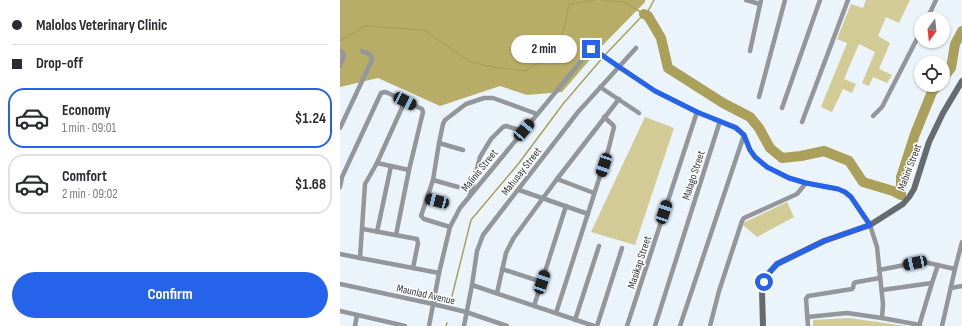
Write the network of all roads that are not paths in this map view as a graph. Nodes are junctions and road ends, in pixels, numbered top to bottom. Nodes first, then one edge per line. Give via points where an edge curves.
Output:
1 (746, 0) edge
2 (786, 0) edge
3 (820, 0) edge
4 (848, 0) edge
5 (936, 0) edge
6 (761, 2) edge
7 (930, 12) edge
8 (914, 45) edge
9 (636, 48) dead end
10 (340, 51) edge
11 (362, 51) dead end
12 (750, 51) dead end
13 (340, 66) edge
14 (619, 67) junction
15 (962, 81) edge
16 (600, 87) junction
17 (759, 97) dead end
18 (619, 99) junction
19 (405, 101) junction
20 (782, 108) dead end
21 (697, 112) junction
22 (639, 113) dead end
23 (537, 114) junction
24 (873, 116) dead end
25 (604, 117) junction
26 (720, 121) junction
27 (802, 122) dead end
28 (340, 128) edge
29 (524, 130) junction
30 (744, 135) junction
31 (439, 144) junction
32 (463, 150) dead end
33 (377, 163) junction
34 (391, 166) junction
35 (409, 170) junction
36 (557, 179) junction
37 (433, 180) junction
38 (806, 183) junction
39 (340, 187) edge
40 (458, 187) dead end
41 (519, 190) junction
42 (594, 193) junction
43 (470, 196) junction
44 (427, 198) junction
45 (543, 199) junction
46 (446, 204) dead end
47 (566, 206) junction
48 (588, 214) junction
49 (870, 225) junction
50 (450, 227) junction
51 (363, 229) junction
52 (377, 232) junction
53 (396, 235) junction
54 (962, 242) edge
55 (599, 246) dead end
56 (622, 248) dead end
57 (340, 254) edge
58 (360, 258) junction
59 (938, 265) junction
60 (414, 268) junction
61 (502, 269) junction
62 (956, 269) junction
63 (879, 270) junction
64 (439, 272) junction
65 (880, 278) junction
66 (542, 282) junction
67 (932, 283) junction
68 (340, 284) edge
69 (472, 285) junction
70 (962, 286) edge
71 (951, 288) junction
72 (882, 290) junction
73 (497, 293) junction
74 (433, 304) junction
75 (534, 306) junction
76 (340, 312) edge
77 (466, 312) junction
78 (556, 313) junction
79 (356, 315) junction
80 (807, 317) junction
81 (882, 318) junction
82 (381, 320) junction
83 (575, 320) junction
84 (919, 325) edge
85 (355, 326) edge
86 (380, 326) edge
87 (403, 326) edge
88 (429, 326) edge
89 (464, 326) edge
90 (507, 326) edge
91 (594, 326) edge
92 (597, 326) edge
93 (627, 326) edge
94 (655, 326) edge
95 (680, 326) edge
96 (710, 326) edge
97 (763, 326) edge
98 (808, 326) edge
99 (942, 326) edge

1 - 6 street
2 - 17 street
3 - 20 street
4 - 27 street
5 - 7 street
6 - 12 street
8 - 24 street via 882,108
9 - 14 street, Mahusay Street
10 - 13 street via 344,55
11 - 28 street via 371,56 372,60
14 - 16 street, Mahusay Street
14 - 21 street via 655,91
14 - 23 street, Malinis Street via 591,49
15 - 49 main road, Mabini Street via 942,113 911,196
16 - 18 street
16 - 41 street, Mahusay Street
18 - 22 street
18 - 25 street
19 - 33 street
19 - 35 street via 423,111
19 - 39 street via 388,93 381,93 342,177
21 - 26 street
21 - 93 street, Masikap Street
23 - 29 street, Malinis Street
23 - 31 street via 493,98 484,98 466,104 445,120
25 - 36 street
25 - 42 street via 614,127
26 - 30 street via 736,128
26 - 94 street, Malago Street
29 - 43 street, Malinis Street
29 - 43 street via 506,126 491,139 479,160
30 - 38 street via 755,157 767,167
30 - 95 street
31 - 32 street
31 - 37 street
33 - 34 street
33 - 51 street via 365,184
34 - 35 street
34 - 52 street
35 - 53 street
36 - 42 street
36 - 45 street
37 - 40 street
37 - 44 street
38 - 49 street via 845,192
38 - 96 street via 797,194 744,218
41 - 45 street
41 - 69 street, Mahusay Street via 483,235 477,251
42 - 48 street
43 - 50 street, Malinis Street
44 - 46 street
44 - 50 street via 422,218
45 - 47 street
45 - 61 street via 513,239
47 - 48 street
47 - 66 street
48 - 78 street
49 - 63 street via 877,246
49 - 97 main road, Mabini Street via 824,241 777,264 764,282
50 - 64 street, Malinis Street
51 - 52 street
51 - 58 street
52 - 53 street
53 - 60 street via 417,239
54 - 62 street
55 - 83 street
56 - 92 street
57 - 58 street
58 - 60 street
59 - 62 street
59 - 63 street via 920,262
59 - 67 street
60 - 64 street
61 - 66 street
61 - 73 street
62 - 71 street
63 - 65 street
64 - 74 street, Malinis Street
65 - 72 street
65 - 80 street via 855,282 852,289 808,296
66 - 75 street
67 - 72 street
67 - 84 street
68 - 74 street, Maunlad Avenue
69 - 73 street
69 - 77 street, Mahusay Street
70 - 71 street
71 - 99 street
72 - 81 street
73 - 75 street
74 - 77 street, Maunlad Avenue
74 - 88 street, Malinis Street
75 - 78 street
76 - 79 street
77 - 89 street, Mahusay Street
77 - 90 street, Maunlad Avenue
78 - 83 street
79 - 82 street
79 - 85 street
80 - 81 street via 847,313
80 - 98 street
81 - 84 street
82 - 86 street
82 - 87 street
83 - 91 street

